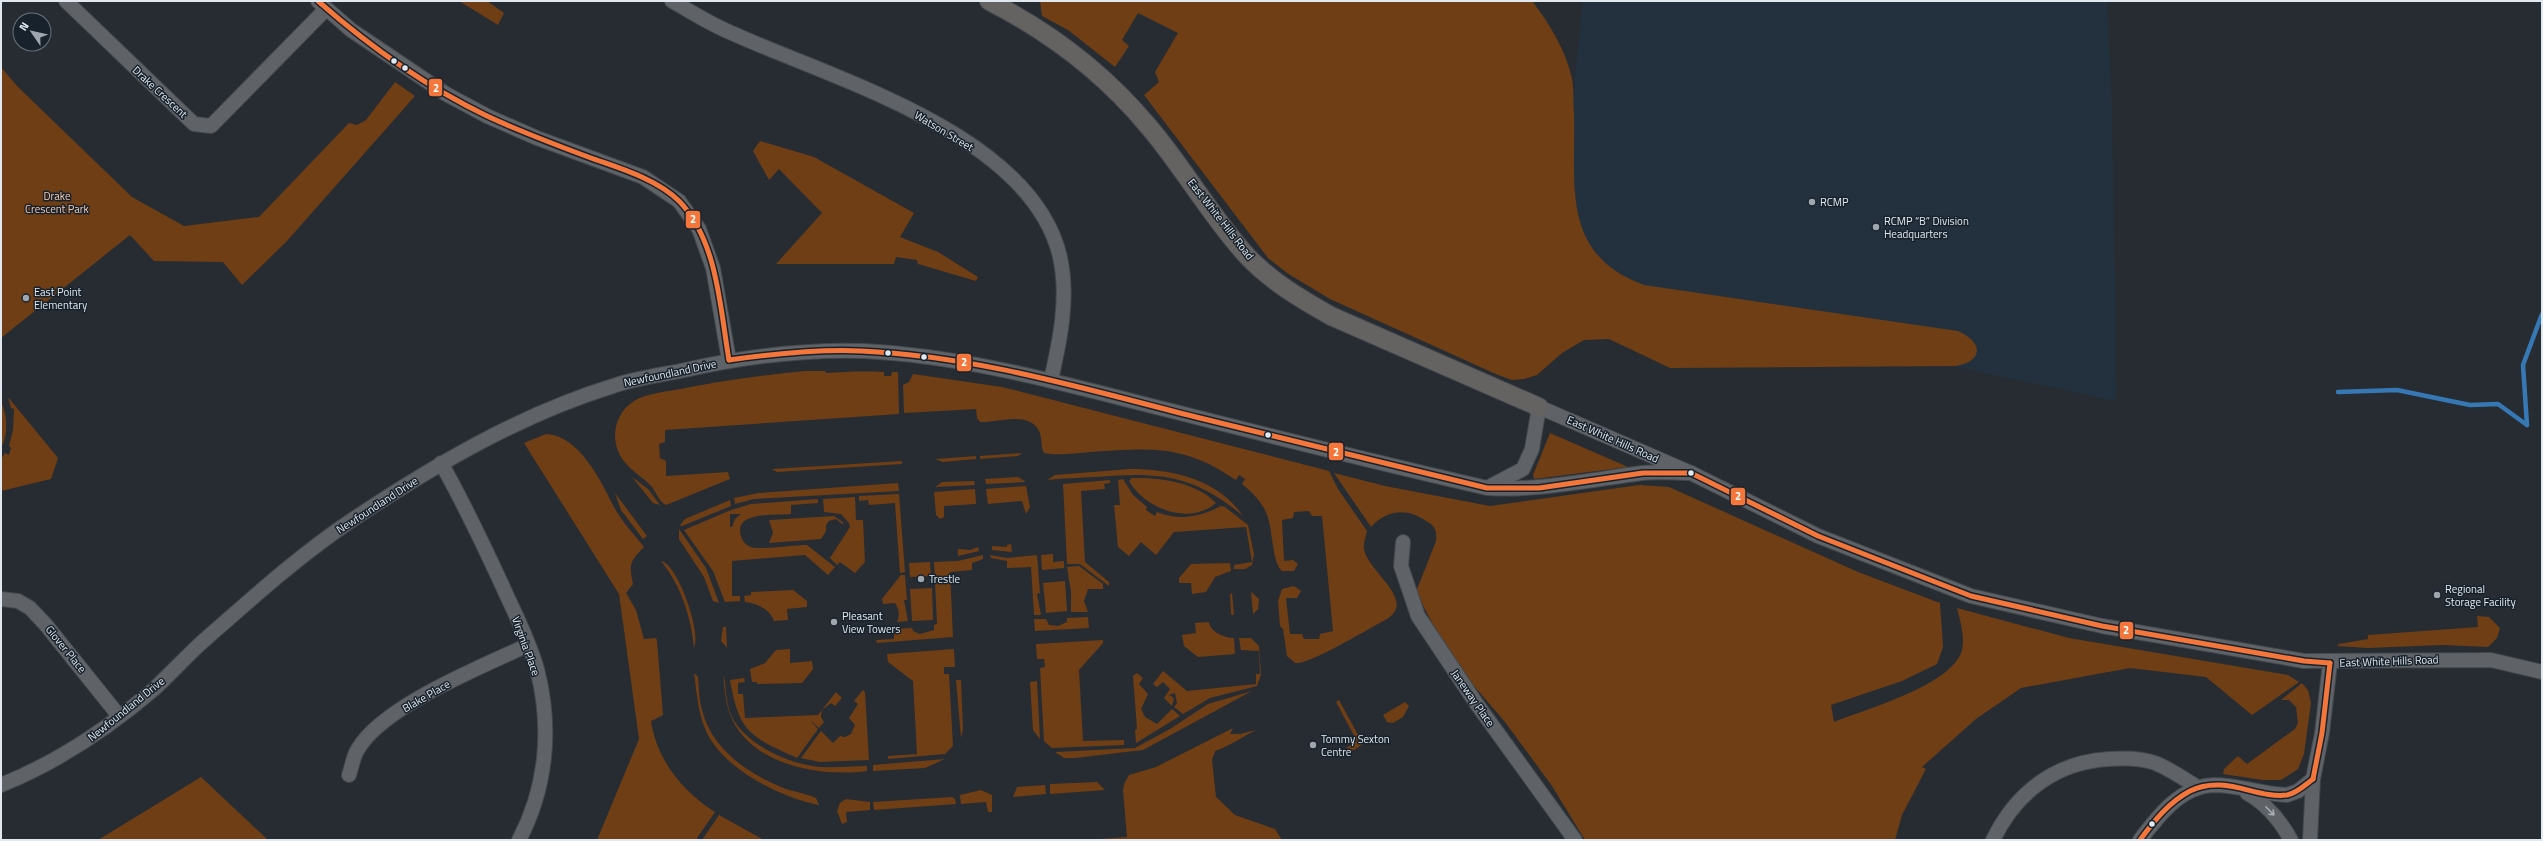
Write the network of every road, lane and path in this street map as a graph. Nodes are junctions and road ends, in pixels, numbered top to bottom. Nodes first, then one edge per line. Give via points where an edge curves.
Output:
1 (66, 1) edge
2 (672, 1) edge
3 (989, 1) edge
4 (322, 5) edge
5 (728, 360) junction
6 (1050, 380) junction
7 (1539, 407) junction
8 (442, 463) junction
9 (1691, 473) junction
10 (1487, 488) junction
11 (1403, 542) dead end
12 (1, 599) edge
13 (528, 645) junction
14 (2330, 662) junction
15 (2542, 672) edge
16 (119, 716) junction
17 (349, 775) dead end
18 (2313, 779) junction
19 (1, 785) edge
20 (2197, 787) junction
21 (2241, 790) junction
22 (519, 840) edge
23 (1575, 840) edge
24 (1993, 840) edge
25 (2140, 840) edge
26 (2291, 840) edge
27 (2310, 840) edge

1 - 4 street, Drake Crescent via 194,124 211,126
2 - 6 street, Watson Street via 724,30 854,84 940,126 1005,170 1029,195 1048,223 1060,258 1064,293 1062,330
3 - 7 main road, East White Hills Road via 1046,35 1116,89 1150,128 1248,256 1272,279 1331,316
4 - 5 street via 351,30 433,85 487,116 643,177 679,201 699,229 712,268
5 - 6 street, Newfoundland Drive via 815,352 886,353 951,360
5 - 8 street, Newfoundland Drive via 648,377 586,395 513,426
6 - 10 street, Newfoundland Drive via 1323,450
7 - 9 street, East White Hills Road
7 - 10 street via 1532,449 1523,469
8 - 13 street, Virginia Place via 483,542
8 - 16 street, Newfoundland Drive via 302,556 197,647 152,690
9 - 10 street, Newfoundland Drive via 1643,473 1532,488
9 - 14 street, East White Hills Road via 1818,536 1971,596 2102,626 2304,661
11 - 23 street, Janeway Place via 1401,566 1418,616 1476,703
12 - 16 street, Glover Place via 18,601 30,608
13 - 17 street, Blake Place via 422,696 376,726 357,749
13 - 22 street, Virginia Place via 537,668 546,730 543,772 538,794
14 - 15 street, East White Hills Road via 2491,660
14 - 18 street via 2322,733
16 - 19 street, Newfoundland Drive via 63,757
18 - 21 street via 2298,791 2287,795
18 - 27 street
20 - 21 street via 2215,785
20 - 24 street via 2175,772 2153,762 2120,758 2082,762 2048,776 2030,789 2015,805
20 - 25 street via 2181,796 2164,811
21 -> 26 street via 2258,799 2270,810 2282,823

